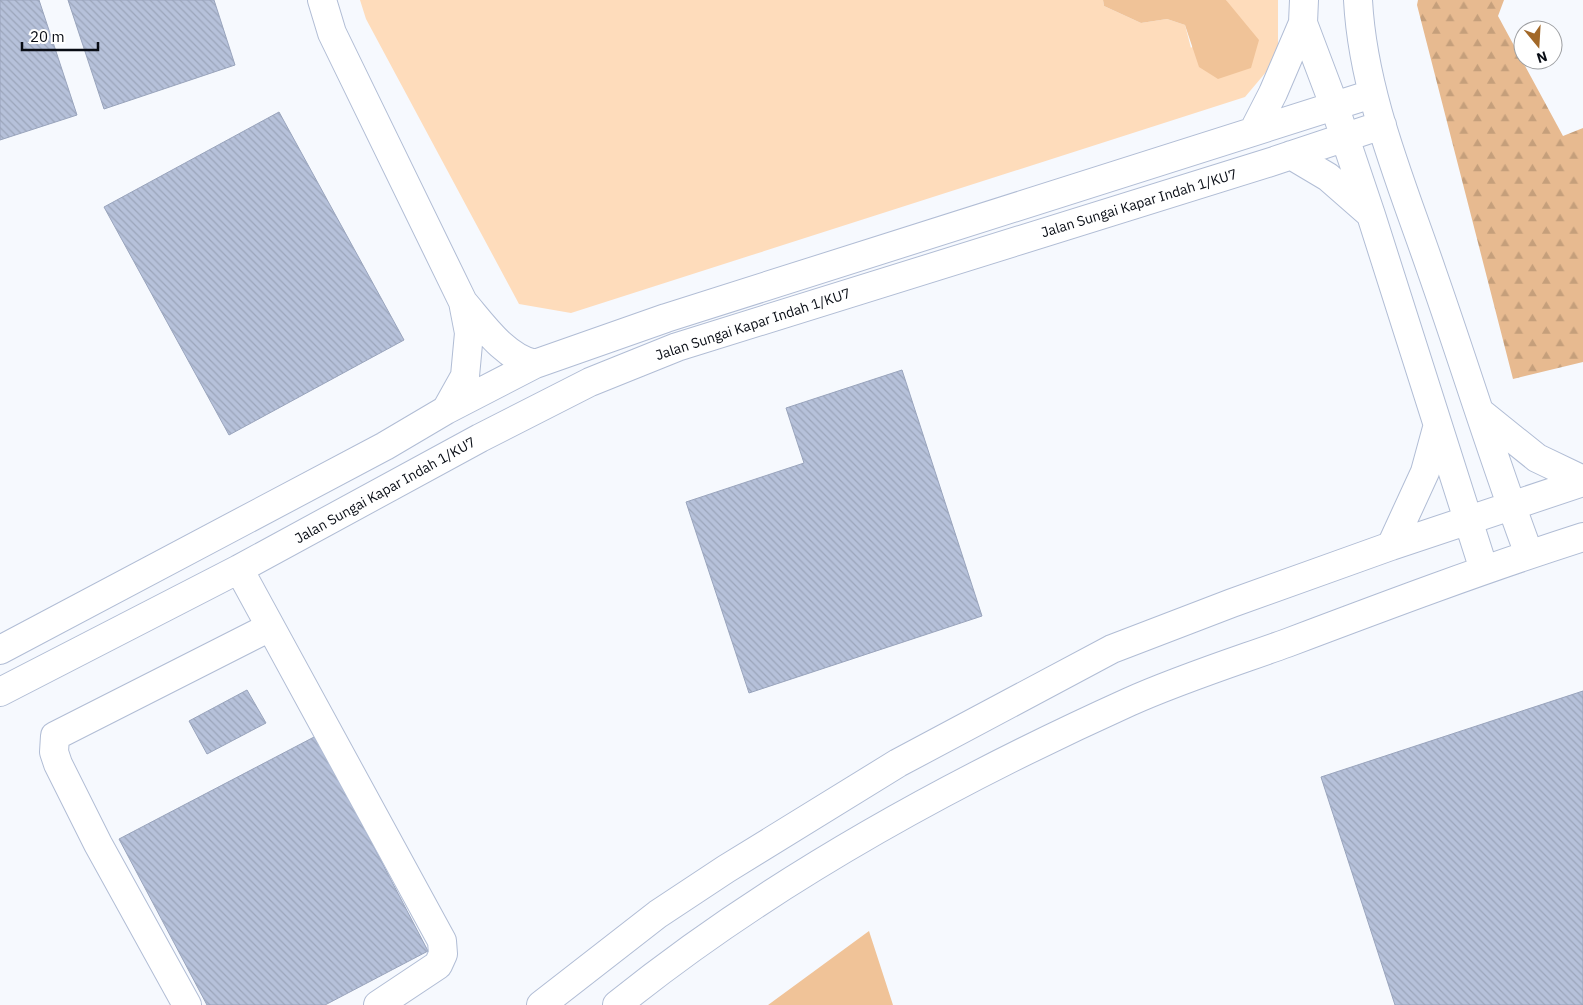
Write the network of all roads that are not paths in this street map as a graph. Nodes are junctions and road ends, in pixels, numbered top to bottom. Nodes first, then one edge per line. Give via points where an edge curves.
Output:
1 (322, 0) edge
2 (1358, 0) edge
3 (1303, 11) edge
4 (1372, 94) junction
5 (1334, 105) junction
6 (1382, 125) junction
7 (1242, 134) junction
8 (1343, 139) junction
9 (1283, 158) junction
10 (1371, 215) junction
11 (463, 302) junction
12 (535, 364) junction
13 (467, 391) junction
14 (1481, 413) junction
15 (1437, 428) junction
16 (1583, 481) edge
17 (1511, 506) junction
18 (1467, 519) junction
19 (1583, 537) edge
20 (1391, 546) junction
21 (1529, 554) junction
22 (239, 569) junction
23 (1484, 570) junction
24 (270, 627) junction
25 (0, 650) edge
26 (0, 692) edge
27 (187, 1005) edge
28 (378, 1005) edge
29 (540, 1005) edge
30 (616, 1005) edge

1 - 11 street via 332,32
2 - 4 street via 1360,35
3 - 5 street
3 - 7 street via 1273,93
4 - 5 street
4 - 6 street
5 - 7 street
5 - 8 street
6 - 8 street, Jalan Sungai Kapar Indah 1/KU7
6 - 14 street
7 - 12 street via 1195,152 685,312
8 - 9 street, Jalan Sungai Kapar Indah 1/KU7
8 - 10 street
9 - 10 street via 1328,177
9 - 22 street, Jalan Sungai Kapar Indah 1/KU7 via 676,347 590,382
10 - 15 street
11 - 12 street via 514,355
11 - 13 street via 468,333
12 - 13 street
13 - 25 street via 386,446
14 - 16 street via 1537,458
14 - 17 street
15 - 18 street
15 - 20 street via 1425,472
16 - 17 street
17 - 18 street
17 - 21 street
18 - 20 street
18 - 23 street
19 - 21 street
20 - 29 street via 1112,649 898,763 658,914
21 - 23 street
22 - 24 street
22 - 26 street, Jalan Sungai Kapar Indah 1/KU7
23 - 30 street via 1131,701 895,818 750,909
24 - 27 street via 55,736 54,752 58,764
24 - 28 street via 442,941 443,954 438,965

